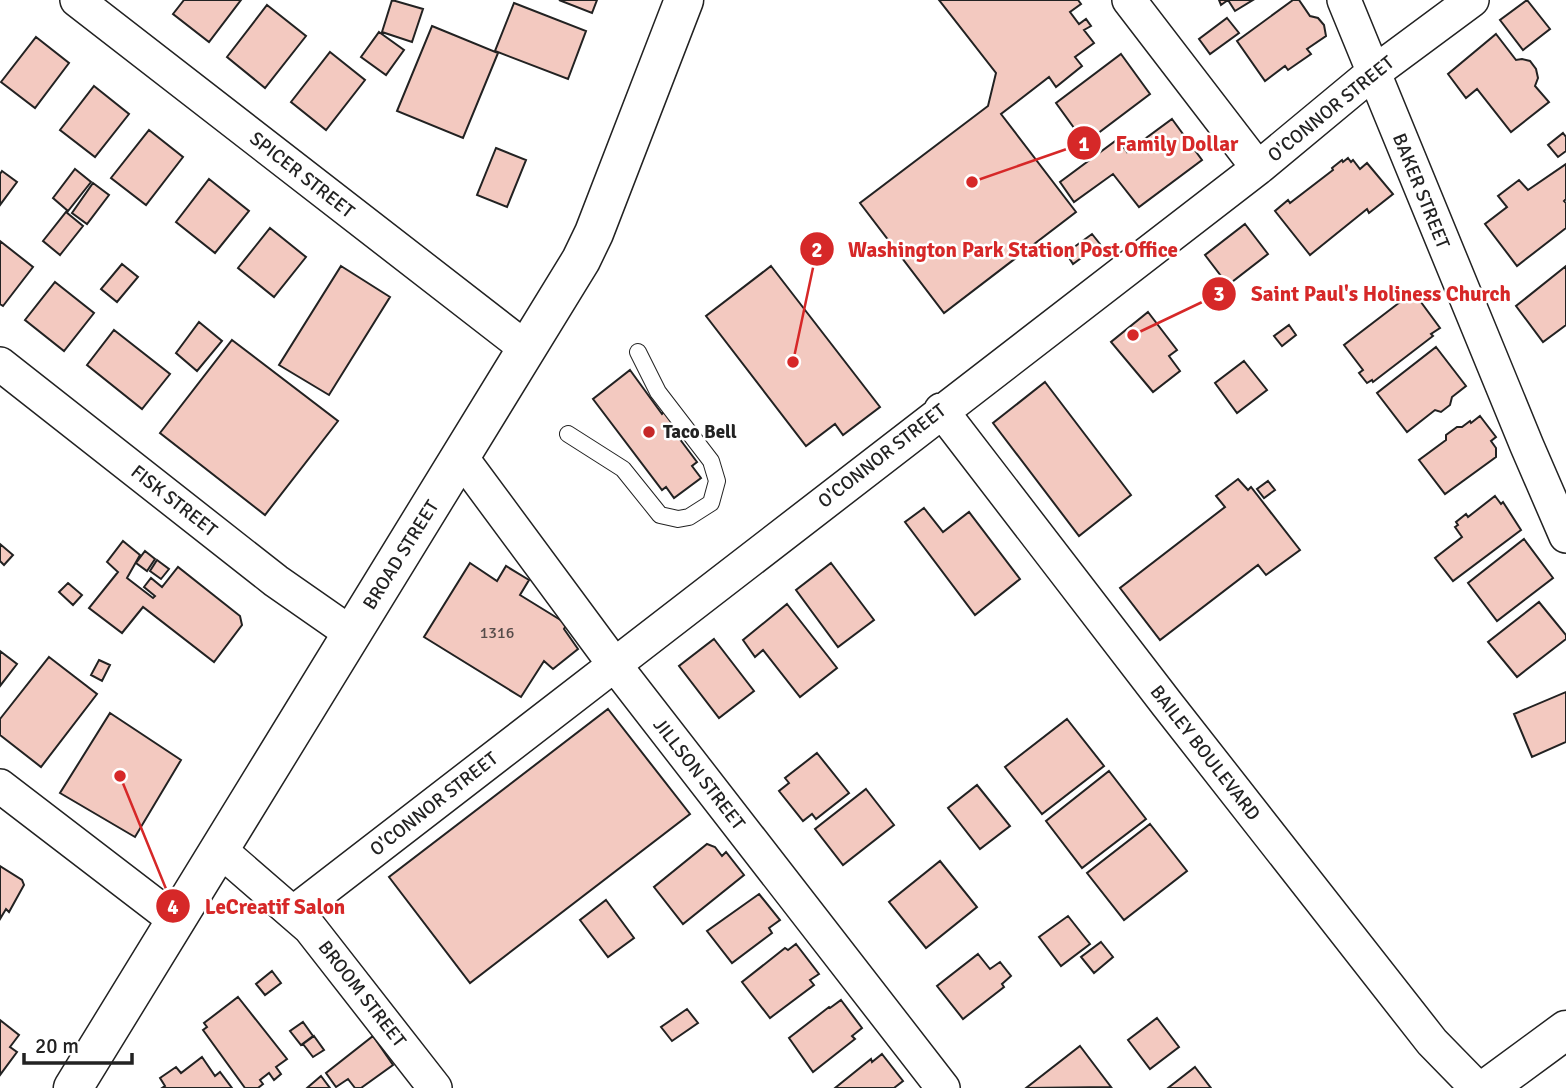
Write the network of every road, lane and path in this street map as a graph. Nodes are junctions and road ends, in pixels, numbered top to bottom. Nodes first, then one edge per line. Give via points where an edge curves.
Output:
1 (77, 0) edge
2 (684, 0) edge
3 (1129, 0) edge
4 (1344, 0) edge
5 (1472, 0) edge
6 (1373, 74) junction
7 (1258, 168) junction
8 (527, 349) junction
9 (638, 352) dead end
10 (0, 364) edge
11 (941, 410) junction
12 (568, 434) dead end
13 (461, 457) junction
14 (1566, 536) edge
15 (352, 634) junction
16 (614, 664) junction
17 (0, 786) edge
18 (220, 850) junction
19 (293, 913) junction
20 (176, 922) junction
21 (1566, 1030) edge
22 (74, 1088) edge
23 (435, 1088) edge
24 (943, 1088) edge
25 (1477, 1088) edge
26 (1487, 1088) edge

1 - 8 street, SPICER STREET
2 - 8 main road, BROAD STREET via 594,233
3 - 7 street
4 - 6 street, BAKER STREET
5 - 6 street, O'CONNOR STREET
6 - 7 street, O'CONNOR STREET
6 - 14 street, BAKER STREET
7 - 11 street, O'CONNOR STREET
8 - 13 main road, BROAD STREET
9 - 12 lane via 658,392 711,461 718,481 711,503 689,517 660,515 623,470
10 - 15 street, FISK STREET via 276,581
11 - 16 street, O'CONNOR STREET
11 - 25 street, BAILEY BOULEVARD via 1432,1042
13 - 15 main road, BROAD STREET
13 - 16 street, JILLSON STREET
15 - 18 main road, BROAD STREET
16 - 19 street, O'CONNOR STREET
16 - 24 street, JILLSON STREET
17 - 20 street
18 - 19 street, BROOM STREET
18 - 20 main road, BROAD STREET
19 - 23 street, BROOM STREET via 310,928
20 - 22 main road, BROAD STREET
21 - 26 main road

